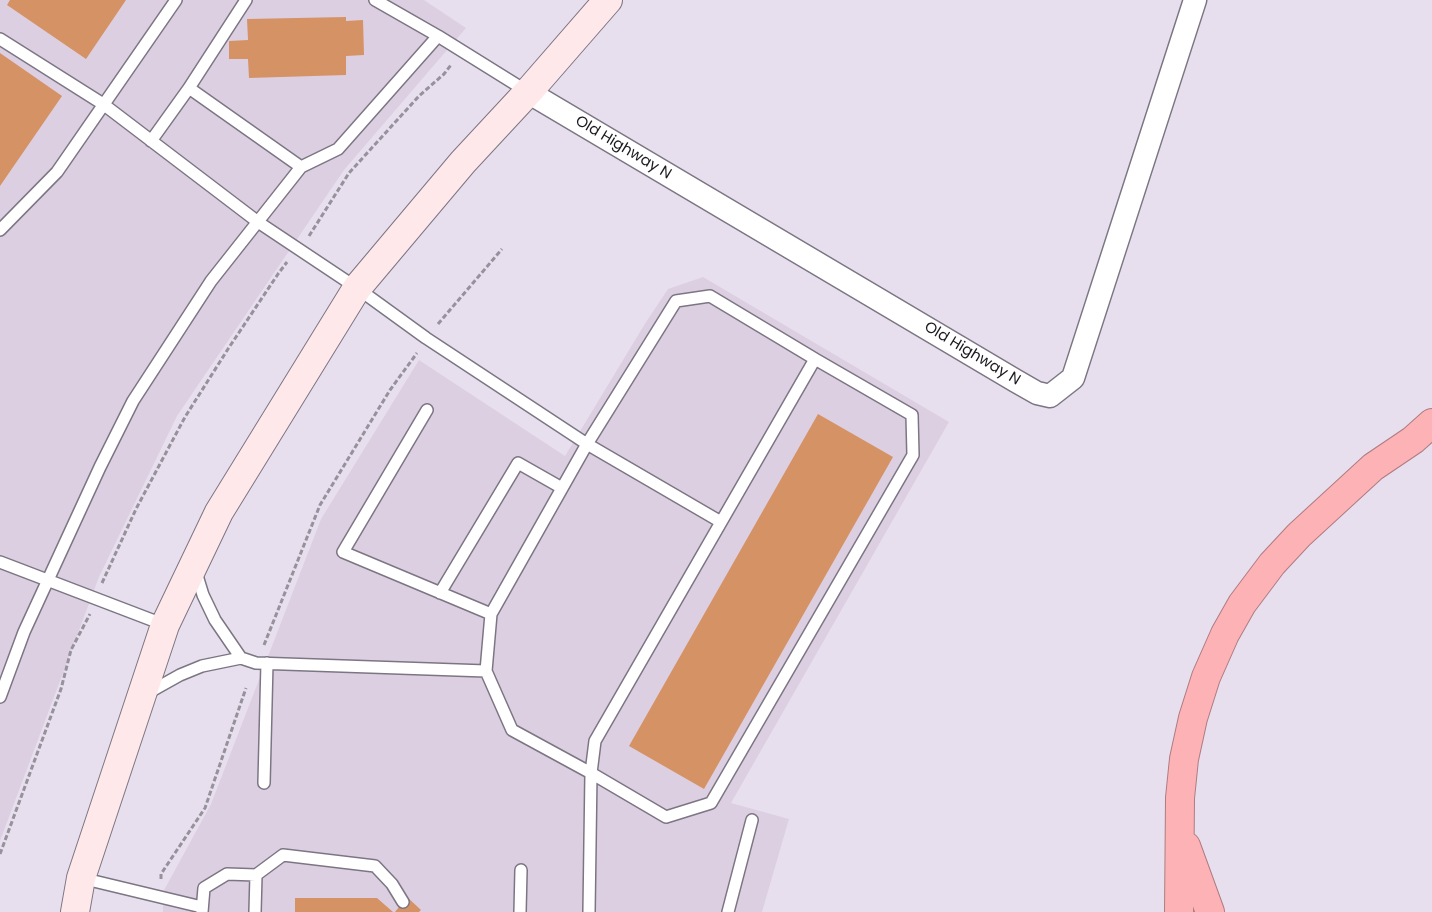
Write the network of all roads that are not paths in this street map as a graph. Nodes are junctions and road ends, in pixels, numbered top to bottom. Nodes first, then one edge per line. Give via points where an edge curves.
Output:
1 (176, 0) edge
2 (246, 0) edge
3 (375, 0) edge
4 (608, 0) edge
5 (1195, 0) edge
6 (438, 36) junction
7 (0, 39) edge
8 (188, 88) junction
9 (528, 92) junction
10 (103, 104) junction
11 (151, 141) junction
12 (301, 167) junction
13 (258, 222) junction
14 (0, 230) edge
15 (357, 288) junction
16 (815, 359) junction
17 (427, 410) dead end
18 (1432, 423) edge
19 (587, 444) junction
20 (562, 488) junction
21 (721, 522) junction
22 (0, 562) edge
23 (194, 565) junction
24 (48, 581) junction
25 (440, 593) junction
26 (491, 614) junction
27 (165, 625) junction
28 (241, 658) junction
29 (262, 663) junction
30 (486, 671) junction
31 (141, 696) junction
32 (0, 697) edge
33 (591, 773) junction
34 (264, 783) dead end
35 (752, 820) dead end
36 (1181, 831) junction
37 (521, 870) dead end
38 (256, 875) junction
39 (81, 878) junction
40 (403, 902) dead end
41 (202, 910) edge
42 (75, 912) edge
43 (255, 912) edge
44 (520, 912) edge
45 (589, 912) edge
46 (728, 912) edge
47 (1179, 912) edge
48 (1210, 912) edge

1 - 10 lane
2 - 8 lane
3 - 6 lane
4 - 9 main road
5 - 9 street, Old Highway N via 1073,378 1050,396 1037,393 1016,381
6 - 9 lane
6 - 12 lane via 338,150
7 - 10 lane
8 - 11 lane
8 - 12 lane
9 - 15 main road via 463,162
10 - 11 lane
10 - 14 lane via 58,172
11 - 13 lane
12 - 13 lane
13 - 15 lane
13 - 24 lane via 211,281 133,400
15 - 19 lane via 426,338
15 - 23 main road via 219,512
16 - 19 lane via 710,296 676,301
16 - 21 lane
16 - 33 lane via 912,415 913,455 711,803 666,817
17 - 25 lane via 343,552
18 - 36 highway via 1373,467 1299,535 1242,604 1206,677 1193,718 1184,758
19 - 20 lane
19 - 21 lane
20 - 25 lane via 518,463
20 - 26 lane
21 - 33 lane via 595,741
22 - 24 lane
23 - 27 main road
23 - 28 lane via 215,620
24 - 27 lane
24 - 32 lane via 24,632
25 - 26 lane
26 - 30 lane
27 - 31 main road
28 - 29 lane
28 - 31 lane via 202,666
29 - 30 lane
29 - 34 lane
30 - 33 lane via 512,730
31 - 39 main road
33 - 45 lane
35 - 46 lane
36 - 47 highway
36 - 48 highway
37 - 44 lane
38 - 40 lane via 283,854 375,866
38 - 41 lane via 227,874 204,888
38 - 43 lane
39 - 41 lane
39 - 42 main road

